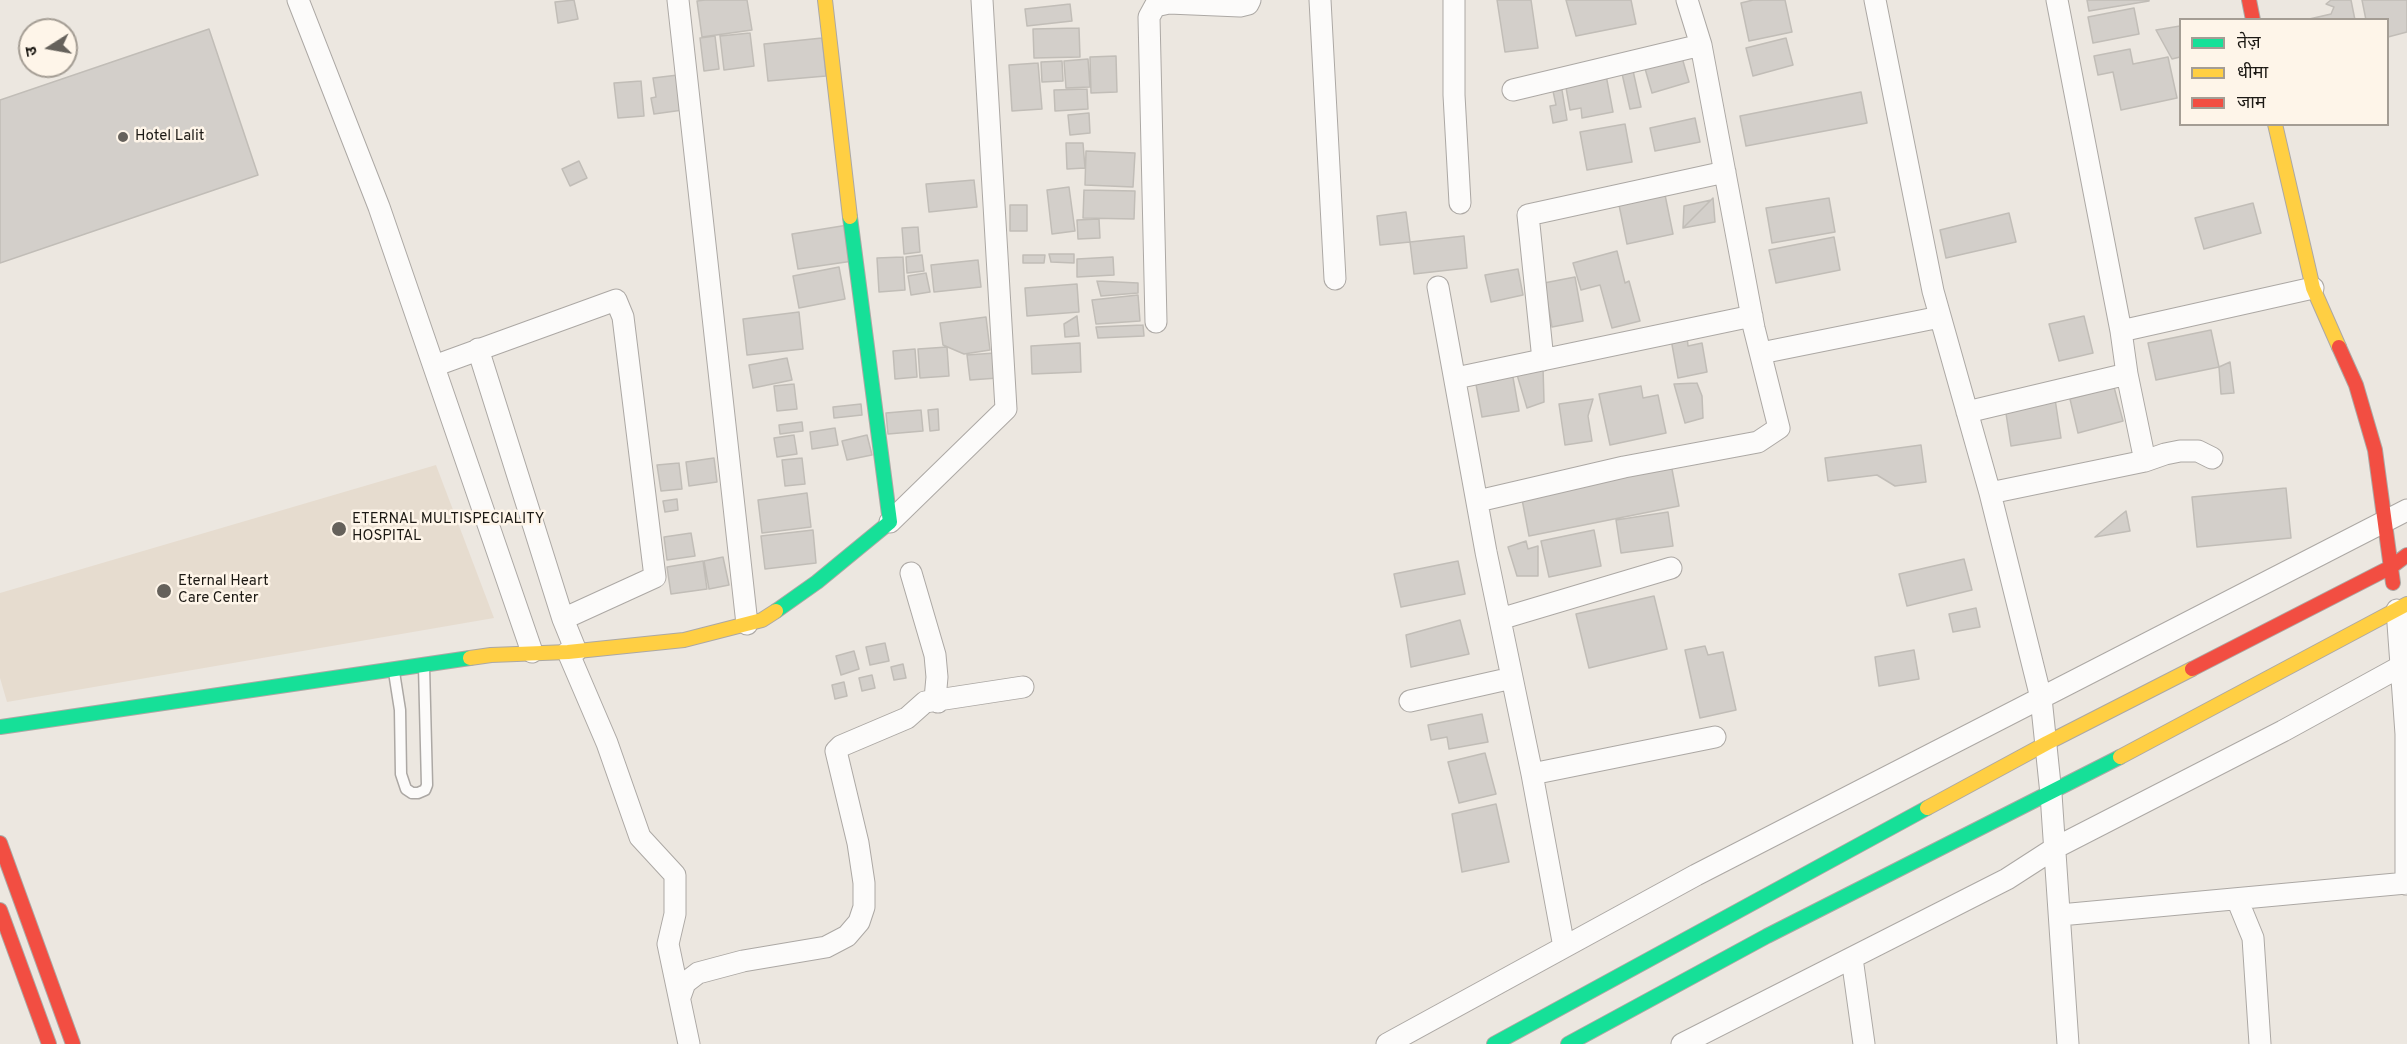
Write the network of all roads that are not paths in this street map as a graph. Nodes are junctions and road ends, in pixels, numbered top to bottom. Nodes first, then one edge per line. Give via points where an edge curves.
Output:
1 (298, 0) edge
2 (678, 0) edge
3 (825, 0) edge
4 (982, 0) edge
5 (1250, 0) edge
6 (1320, 0) edge
7 (1454, 0) edge
8 (1687, 0) edge
9 (1875, 0) edge
10 (2057, 0) edge
11 (2249, 0) edge
12 (2253, 18) edge
13 (1701, 45) junction
14 (1513, 90) dead end
15 (2275, 126) edge
16 (1725, 172) junction
17 (1460, 203) dead end
18 (1335, 279) dead end
19 (1438, 287) dead end
20 (2313, 288) junction
21 (1752, 316) junction
22 (1940, 317) junction
23 (1156, 322) dead end
24 (2121, 331) junction
25 (478, 349) junction
26 (1761, 353) junction
27 (1543, 360) junction
28 (434, 366) junction
29 (2127, 374) junction
30 (1456, 378) junction
31 (1967, 412) junction
32 (2212, 458) dead end
33 (2145, 461) junction
34 (1990, 493) junction
35 (1478, 501) junction
36 (2407, 510) edge
37 (890, 522) junction
38 (2384, 524) junction
39 (2407, 555) edge
40 (2391, 567) junction
41 (1671, 568) dead end
42 (911, 573) dead end
43 (2402, 607) edge
44 (563, 619) junction
45 (1500, 619) junction
46 (747, 624) junction
47 (572, 651) junction
48 (532, 652) junction
49 (423, 664) junction
50 (2403, 665) edge
51 (394, 669) junction
52 (1512, 678) junction
53 (1023, 687) dead end
54 (2041, 698) junction
55 (1410, 701) dead end
56 (938, 702) junction
57 (0, 727) edge
58 (1715, 737) dead end
59 (2047, 743) junction
60 (1532, 774) junction
61 (2051, 794) junction
62 (0, 843) edge
63 (2055, 848) junction
64 (2407, 884) edge
65 (2237, 899) junction
66 (0, 910) edge
67 (2060, 915) junction
68 (1564, 947) junction
69 (1852, 958) junction
70 (680, 997) junction
71 (49, 1044) edge
72 (73, 1044) edge
73 (689, 1044) edge
74 (1387, 1044) edge
75 (1494, 1044) edge
76 (1568, 1044) edge
77 (1682, 1044) edge
78 (1864, 1044) edge
79 (2068, 1044) edge
80 (2260, 1044) edge

1 - 28 street via 379,207
2 - 46 street
3 - 37 street
4 - 37 street via 1006,409
5 - 23 street via 1240,6 1169,3 1155,6 1149,17
6 - 18 street
7 - 17 street
8 - 13 street
9 - 22 street
10 - 24 street
11 - 12 street
13 - 14 street
13 - 16 street
15 - 20 street
16 - 21 street
16 - 27 street via 1528,215
19 - 30 street
20 - 24 street
20 - 38 street via 2356,385 2374,450
21 - 26 street
21 - 27 street
22 - 26 street
22 - 31 street
24 - 29 street
25 - 28 street
25 - 44 street
25 - 44 street via 616,300 623,317 655,577
26 - 35 street via 1779,428 1758,442 1624,467
27 - 30 street
28 - 48 street
29 - 31 street
29 - 33 street
30 - 35 street
31 - 34 street
32 - 33 street via 2198,451 2180,451
33 - 34 street
34 - 54 street
35 - 45 street
36 - 38 street
37 - 46 street via 817,582 762,620
38 - 40 street
38 - 54 street
39 - 40 street
40 - 43 street
40 - 59 street
41 - 45 street
42 - 56 street via 935,655 934,699
43 - 50 street
43 - 61 street
44 - 47 street
45 - 52 street
46 - 47 street via 684,640
47 - 48 street
47 - 70 street via 640,837 675,875 675,914 668,944
48 - 49 street
49 - 51 street
49 - 51 lane via 427,785 418,793 406,789 401,774 400,710
50 - 63 street
50 - 64 street
51 - 57 street
52 - 55 street
52 - 60 street
53 - 56 street
54 - 59 street
54 - 68 street
56 - 70 street via 925,702 907,718 836,751 864,883 864,907 859,922 847,936 826,948 743,961 698,973 685,983
58 - 60 street
59 - 61 street
59 - 75 street
60 - 68 street
61 - 63 street
61 - 76 street via 1767,936
62 - 72 street
63 - 67 street
63 - 69 street via 2007,879
64 - 65 street
65 - 67 street
65 - 80 street via 2253,938
66 - 71 street
67 - 79 street
68 - 74 street
69 - 77 street
69 - 78 street
70 - 73 street

